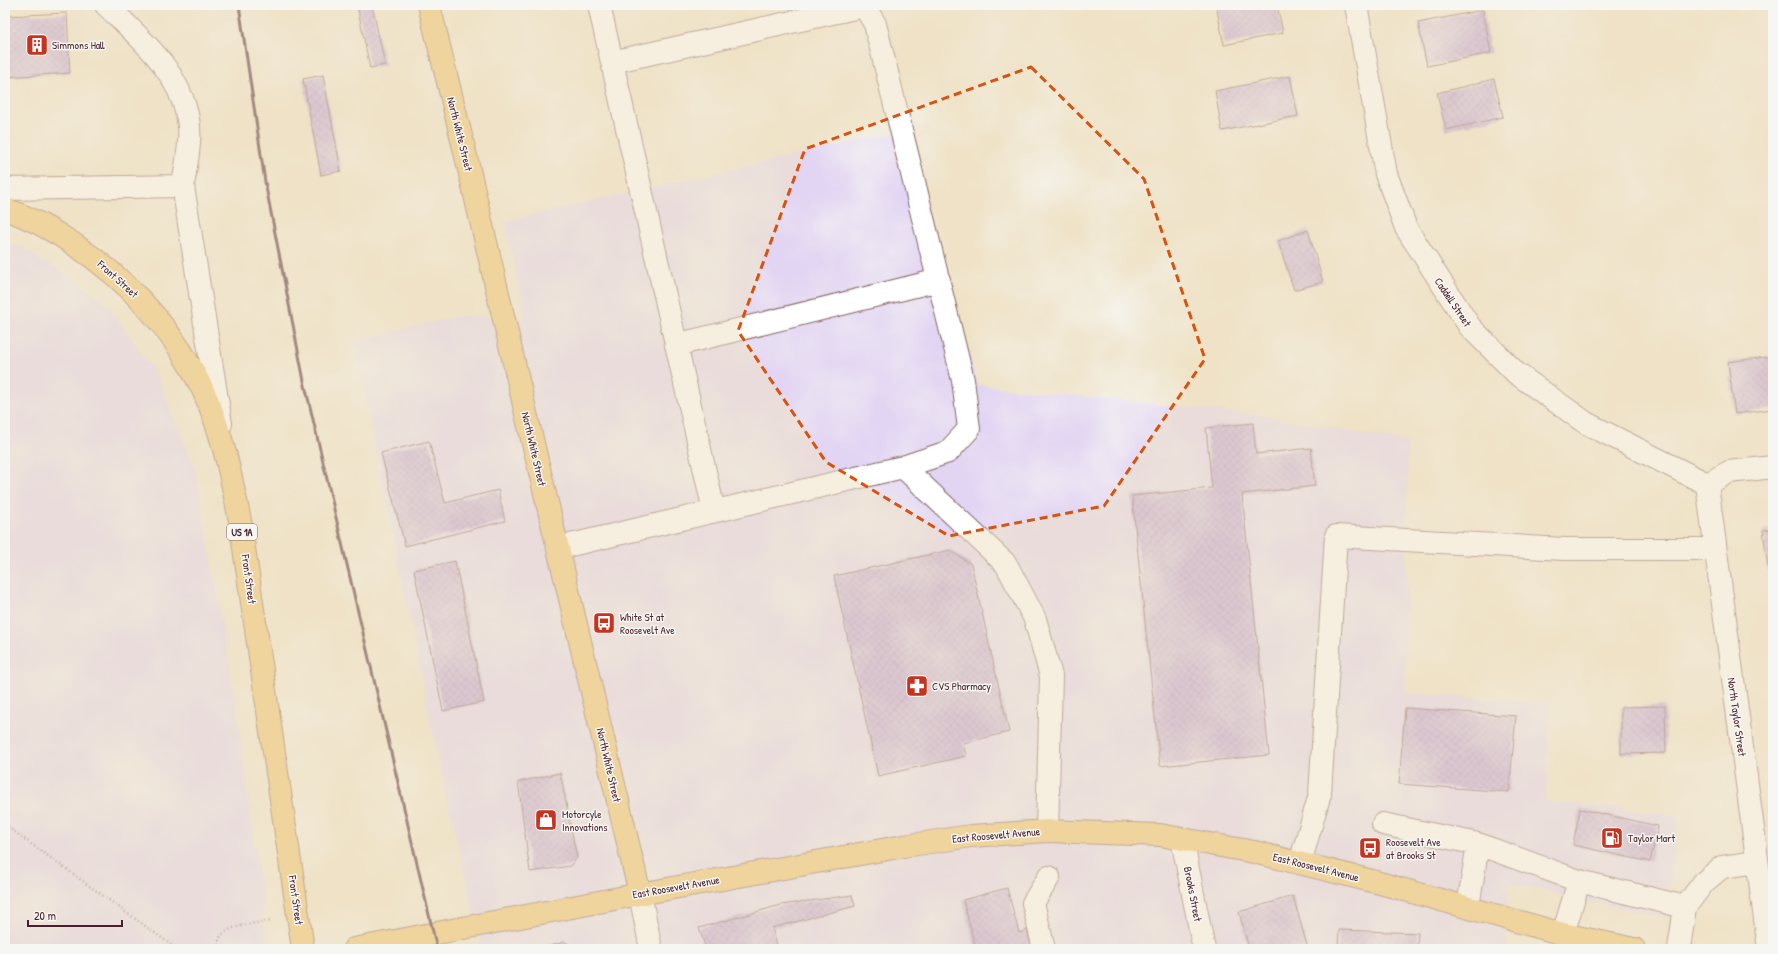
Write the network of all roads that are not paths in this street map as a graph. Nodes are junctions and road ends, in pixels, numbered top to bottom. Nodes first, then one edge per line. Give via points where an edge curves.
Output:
1 (106, 5) edge
2 (429, 5) edge
3 (599, 5) edge
4 (1356, 5) edge
5 (612, 62) junction
6 (184, 186) junction
7 (5, 189) edge
8 (5, 209) edge
9 (939, 280) junction
10 (676, 346) junction
11 (226, 454) junction
12 (904, 467) junction
13 (1773, 467) edge
14 (1707, 484) junction
15 (714, 511) junction
16 (558, 548) junction
17 (1715, 549) junction
18 (1383, 824) dead end
19 (1047, 831) junction
20 (1182, 839) junction
21 (1478, 844) junction
22 (1756, 862) junction
23 (1300, 863) junction
24 (1049, 877) dead end
25 (1580, 881) junction
26 (640, 894) junction
27 (1468, 907) junction
28 (1685, 907) junction
29 (1563, 934) junction
30 (303, 949) edge
31 (354, 949) edge
32 (651, 949) edge
33 (1044, 949) edge
34 (1204, 949) edge
35 (1634, 949) edge
36 (1679, 949) edge
37 (1769, 949) edge

1 - 6 street via 150,48 171,74 188,120
2 - 16 main road, North White Street
3 - 5 street
4 - 14 street, Caddell Street via 1386,174 1406,228 1470,327 1516,373 1586,423
5 - 9 street via 864,6 875,24
5 - 10 street
6 - 7 street
6 - 11 street
8 - 11 main road, Front Street / US 1A via 50,229 110,270 136,294 161,324 202,388
9 - 10 street
9 - 12 street via 963,380 969,429 948,452
10 - 15 street
11 - 30 main road, Front Street / US 1A via 240,521
12 - 15 street
12 - 19 street via 1006,564 1036,619 1051,676
13 - 14 street via 1730,472
14 - 17 street, North Taylor Street
15 - 16 street
16 - 26 main road, North White Street
17 - 22 street, North Taylor Street
17 - 23 street via 1564,549 1336,536 1320,794
18 - 21 street
19 - 20 main road, East Roosevelt Avenue via 1160,835
19 - 26 main road, East Roosevelt Avenue via 971,836 904,846
20 - 23 main road, East Roosevelt Avenue
20 - 34 street, Brooks Street
21 - 25 street
21 - 27 street
22 - 28 street via 1722,867 1704,882
22 - 37 street, North Taylor Street
23 - 27 main road, East Roosevelt Avenue
24 - 33 street via 1034,903
25 - 28 street
25 - 29 street
26 - 31 main road, East Roosevelt Avenue
26 - 32 street
27 - 29 main road, East Roosevelt Avenue
28 - 36 street
29 - 35 main road, East Roosevelt Avenue

